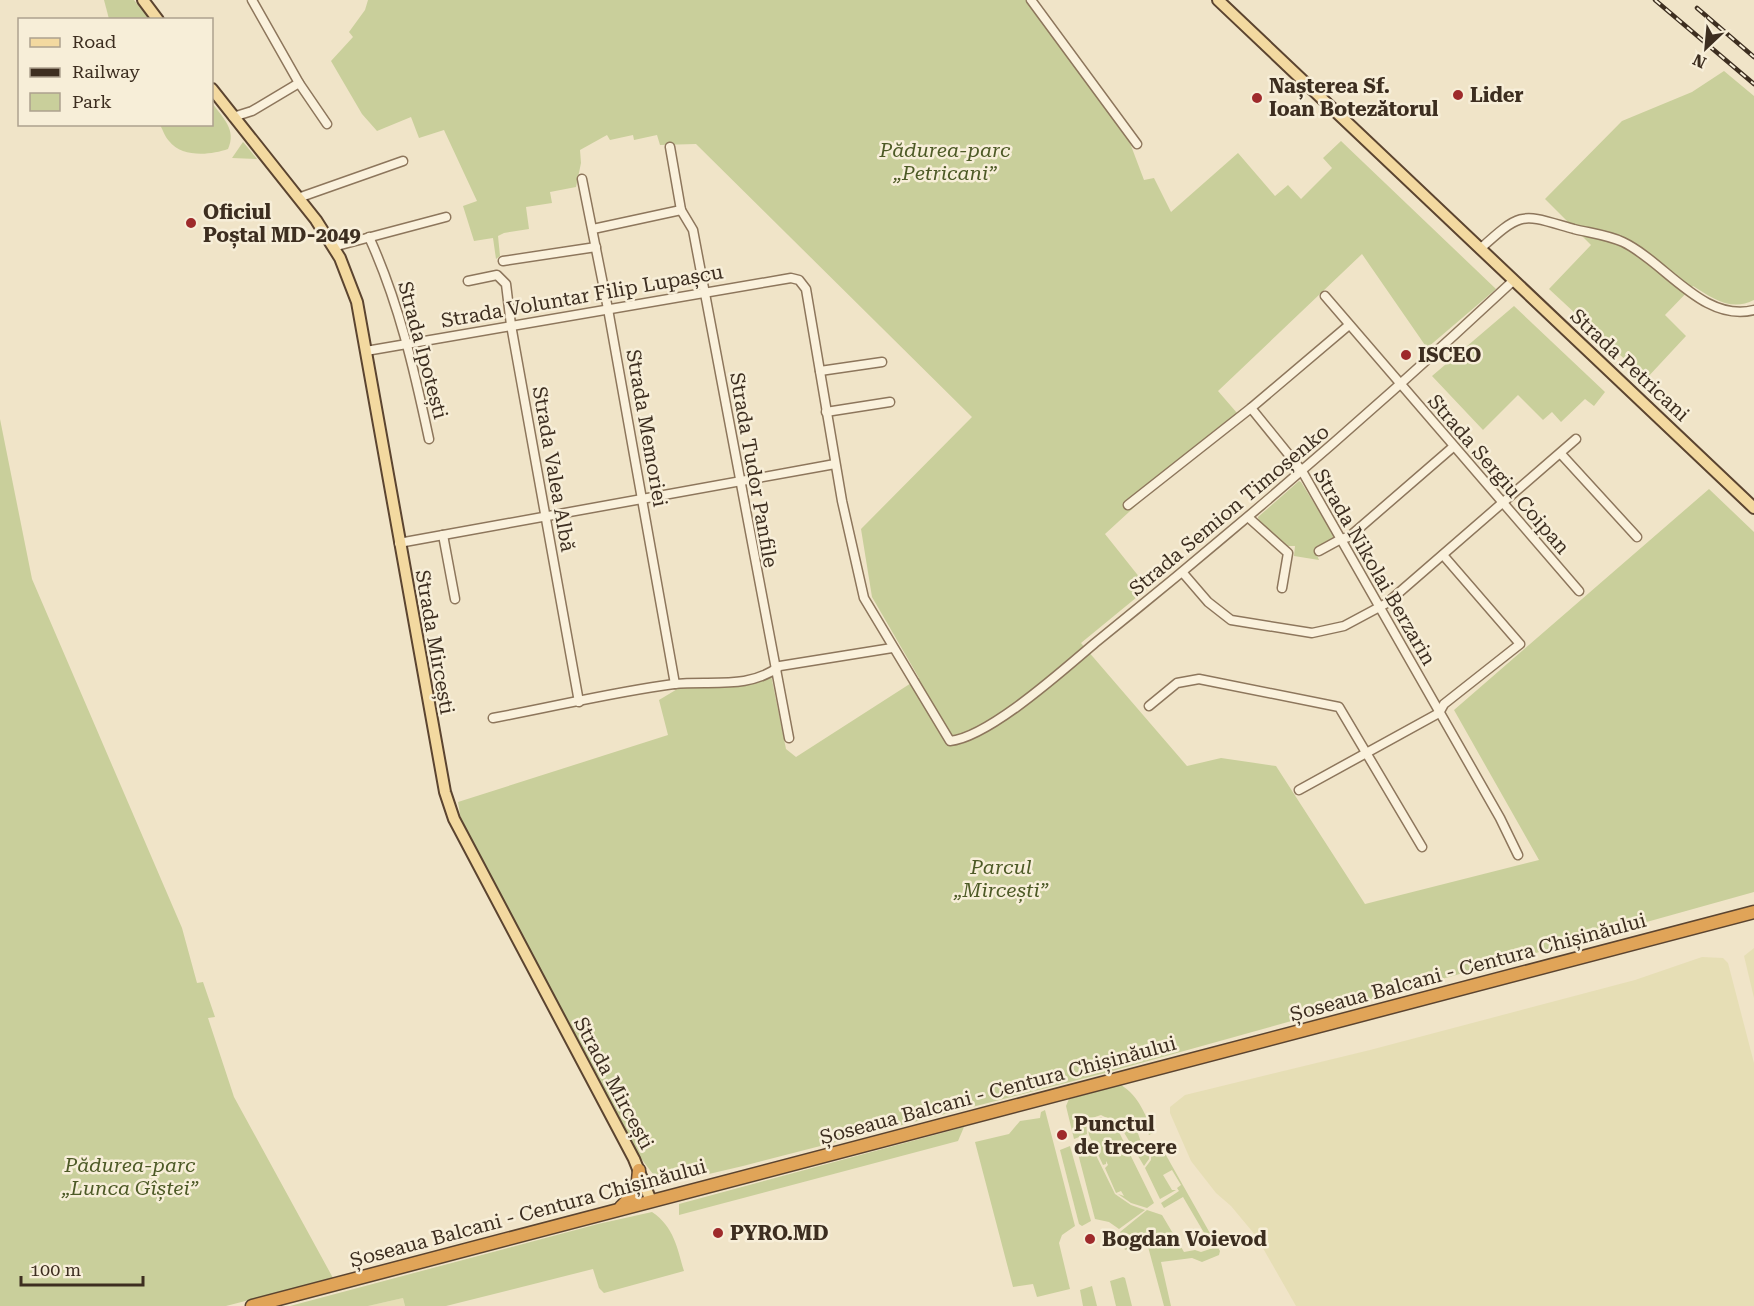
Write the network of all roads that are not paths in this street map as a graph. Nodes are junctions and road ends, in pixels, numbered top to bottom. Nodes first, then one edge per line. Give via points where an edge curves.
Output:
1 (143, 0) edge
2 (252, 0) edge
3 (1218, 0) edge
4 (1036, 2) edge
5 (156, 18) edge
6 (299, 82) junction
7 (213, 91) edge
8 (233, 117) junction
9 (327, 124) dead end
10 (1137, 144) dead end
11 (670, 147) dead end
12 (403, 161) dead end
13 (582, 179) dead end
14 (298, 198) junction
15 (681, 210) junction
16 (446, 217) dead end
17 (592, 229) junction
18 (369, 237) junction
19 (333, 247) junction
20 (596, 247) junction
21 (1480, 249) junction
22 (503, 261) dead end
23 (1514, 280) junction
24 (468, 281) dead end
25 (705, 292) junction
26 (1324, 296) dead end
27 (608, 309) junction
28 (1754, 310) edge
29 (511, 325) junction
30 (1349, 325) junction
31 (409, 344) junction
32 (366, 351) junction
33 (882, 363) dead end
34 (820, 371) junction
35 (1400, 384) junction
36 (890, 402) dead end
37 (1251, 408) junction
38 (826, 412) junction
39 (429, 439) dead end
40 (1575, 440) dead end
41 (1453, 447) junction
42 (1560, 454) junction
43 (835, 464) junction
44 (1302, 471) junction
45 (739, 482) junction
46 (642, 499) junction
47 (1128, 505) dead end
48 (1503, 505) junction
49 (1754, 507) edge
50 (546, 517) junction
51 (1249, 518) junction
52 (443, 535) junction
53 (1637, 537) dead end
54 (1341, 539) junction
55 (399, 543) junction
56 (1319, 551) dead end
57 (1443, 555) junction
58 (1183, 573) junction
59 (1282, 588) dead end
60 (1579, 591) dead end
61 (455, 599) dead end
62 (1379, 606) junction
63 (892, 648) junction
64 (775, 669) junction
65 (675, 684) junction
66 (579, 702) junction
67 (1149, 706) dead end
68 (1439, 713) junction
69 (493, 718) dead end
70 (789, 738) dead end
71 (1368, 752) junction
72 (1299, 790) dead end
73 (1422, 847) dead end
74 (1518, 855) dead end
75 (1754, 912) edge
76 (639, 1170) junction
77 (651, 1201) junction
78 (617, 1210) junction
79 (252, 1306) edge

1 - 5 main road
2 - 6 street
3 - 21 main road, Strada Petricani
4 - 10 street
6 - 8 street via 252,111
6 - 9 street
7 - 8 main road, Strada Mircești
8 - 14 main road, Strada Mircești
11 - 15 street, Strada Tudor Panfile
12 - 14 street
13 - 17 street, Strada Memoriei
14 - 19 main road, Strada Mircești
15 - 17 street
15 - 25 street, Strada Tudor Panfile via 693,230
16 - 18 street
17 - 20 street, Strada Memoriei
18 - 19 street
18 - 31 street, Strada Ipotești
19 - 32 main road, Strada Mircești via 357,302
20 - 22 street
20 - 27 street, Strada Memoriei
21 - 23 main road, Strada Petricani
21 - 28 street via 1508,224 1530,216 1545,219 1624,243 1716,307 1738,314
23 - 35 street, Strada Semion Timoșenko
23 - 49 main road, Strada Petricani
24 - 29 street, Strada Valea Albă via 492,275 501,277 506,284
25 - 27 street, Strada Voluntar Filip Lupașcu
25 - 34 street, Strada Voluntar Filip Lupașcu via 791,278 802,282
25 - 45 street, Strada Tudor Panfile
26 - 30 street, Strada Sergiu Coipan
27 - 29 street, Strada Voluntar Filip Lupașcu
27 - 46 street, Strada Memoriei
29 - 31 street, Strada Voluntar Filip Lupașcu
29 - 50 street, Strada Valea Albă
30 - 35 street, Strada Sergiu Coipan
30 - 37 street
31 - 32 street, Strada Voluntar Filip Lupașcu
31 - 39 street, Strada Ipotești
32 - 55 main road, Strada Mircești
33 - 34 street
34 - 38 street
35 - 41 street, Strada Sergiu Coipan
35 - 44 street, Strada Semion Timoșenko
36 - 38 street
37 - 44 street, Strada Nikolai Berzarin
37 - 47 street
38 - 43 street
40 - 42 street
41 - 48 street, Strada Sergiu Coipan
41 - 54 street via 1349,537
42 - 48 street
42 - 53 street
43 - 45 street
43 - 63 street via 864,598
44 - 51 street, Strada Semion Timoșenko
44 - 54 street, Strada Nikolai Berzarin
45 - 46 street
45 - 64 street, Strada Tudor Panfile
46 - 50 street
46 - 65 street, Strada Memoriei
48 - 57 street
48 - 60 street, Strada Sergiu Coipan
50 - 52 street
50 - 66 street, Strada Valea Albă
51 - 58 street, Strada Semion Timoșenko
51 - 59 street via 1288,553
52 - 55 street
52 - 61 street
54 - 56 street
54 - 62 street, Strada Nikolai Berzarin
55 - 76 main road, Strada Mircești via 439,772 454,819
57 - 62 street
57 - 68 street via 1520,644 1444,704
58 - 62 street via 1208,602 1231,620 1292,631 1312,633 1338,628
58 - 63 street, Strada Semion Timoșenko via 1034,693 970,737 950,741
62 - 68 street, Strada Nikolai Berzarin
63 - 64 street
64 - 65 street via 731,684
64 - 70 street, Strada Tudor Panfile
65 - 66 street
66 - 69 street
67 - 71 street via 1177,683 1199,680 1339,707
68 - 71 street
68 - 74 street, Strada Nikolai Berzarin
71 - 72 street
71 - 73 street
75 - 77 highway, Șoseaua Balcani - Centura Chișinăului
76 - 77 main road, Strada Mircești
76 - 78 highway via 637,1191
77 - 78 highway, Șoseaua Balcani - Centura Chișinăului
78 - 79 highway, Șoseaua Balcani - Centura Chișinăului

